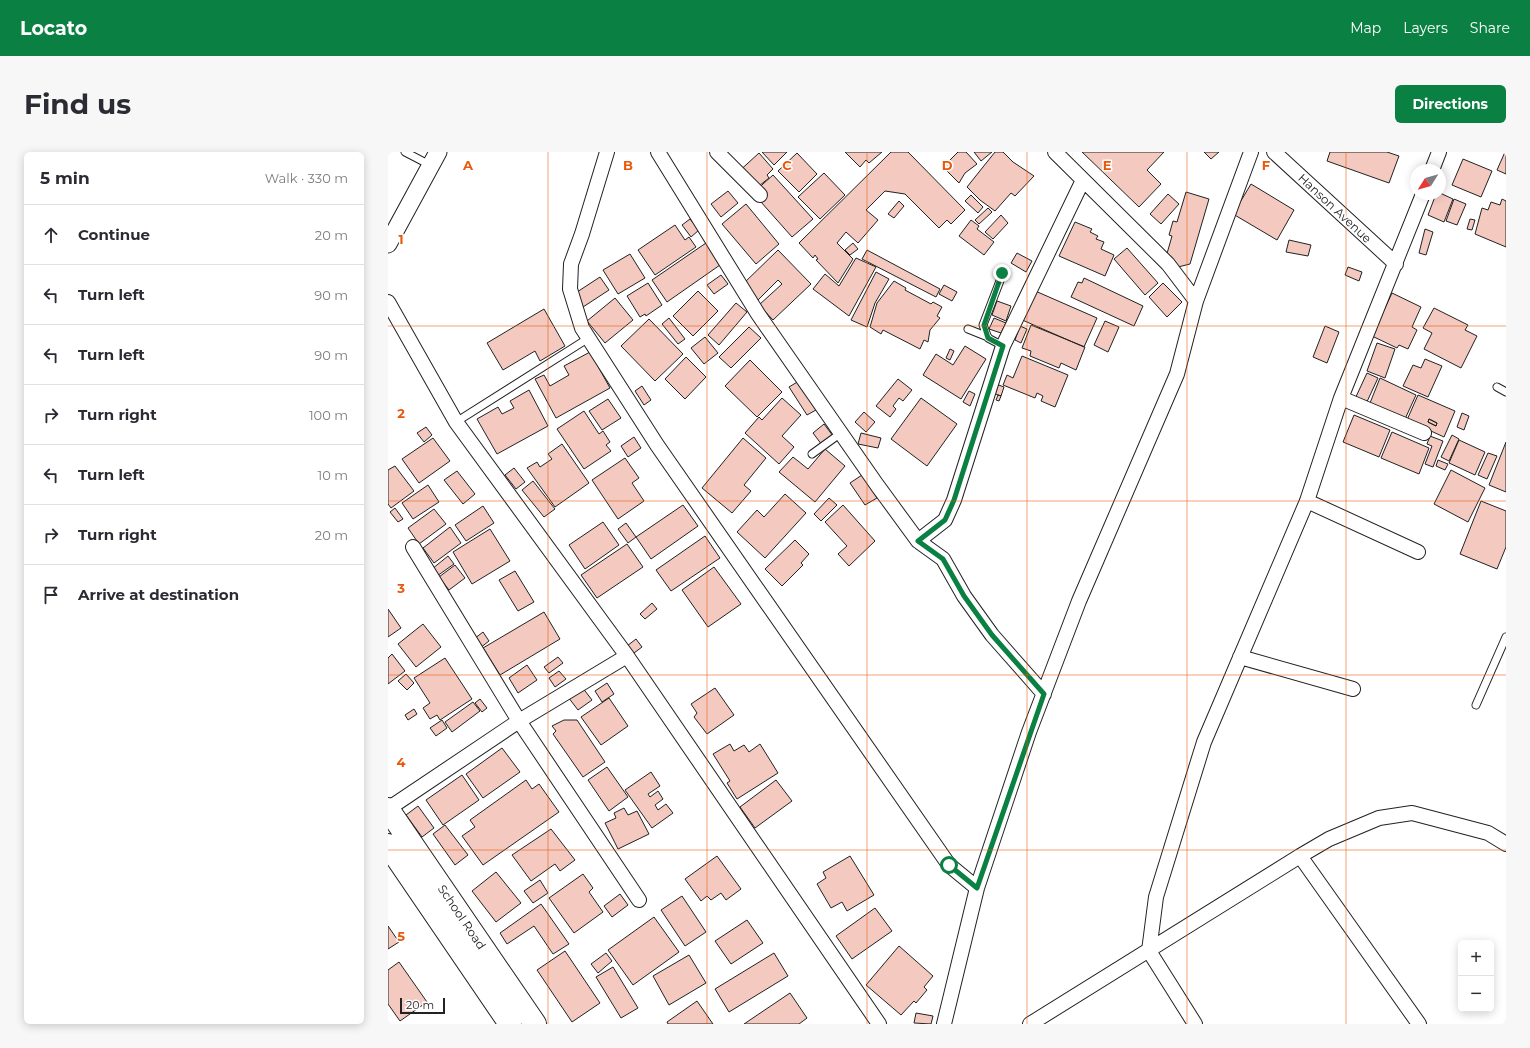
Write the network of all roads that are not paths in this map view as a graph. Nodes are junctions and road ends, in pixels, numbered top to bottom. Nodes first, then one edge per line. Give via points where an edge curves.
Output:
1 (405, 152) edge
2 (607, 152) edge
3 (658, 152) edge
4 (717, 152) edge
5 (1055, 152) edge
6 (1251, 152) edge
7 (1274, 152) edge
8 (1439, 152) edge
9 (434, 159) edge
10 (1434, 164) edge
11 (1083, 180) junction
12 (760, 195) dead end
13 (1421, 200) edge
14 (388, 244) edge
15 (1396, 264) junction
16 (1002, 273) dead end
17 (1196, 301) junction
18 (388, 302) edge
19 (968, 329) dead end
20 (988, 338) junction
21 (584, 341) dead end
22 (1003, 346) junction
23 (1497, 387) dead end
24 (1506, 392) edge
25 (1341, 398) junction
26 (456, 422) junction
27 (841, 433) junction
28 (1424, 433) dead end
29 (812, 454) dead end
30 (1307, 501) junction
31 (918, 541) junction
32 (414, 547) dead end
33 (1418, 552) dead end
34 (1506, 636) edge
35 (627, 656) junction
36 (1240, 657) junction
37 (1353, 689) dead end
38 (1044, 694) junction
39 (1476, 706) dead end
40 (519, 721) junction
41 (388, 809) edge
42 (1506, 844) edge
43 (388, 845) edge
44 (1300, 856) junction
45 (977, 888) junction
46 (639, 900) dead end
47 (1149, 951) junction
48 (510, 1024) edge
49 (536, 1024) edge
50 (880, 1024) edge
51 (944, 1024) edge
52 (1030, 1024) edge
53 (1194, 1024) edge
54 (1419, 1024) edge

1 - 9 lane
2 - 45 street via 571,264 570,289 582,328 657,446 936,847 949,865
3 - 27 street via 758,314
4 - 12 street
5 - 11 street
6 - 17 street
7 - 15 street, Hanson Avenue
8 - 10 street
9 - 14 street
11 - 17 street via 1168,264
11 - 22 street
13 - 15 street
15 - 25 street
16 - 20 lane via 984,325
17 - 38 street via 1177,374 1079,601
18 - 26 street
19 - 20 lane
20 - 22 lane
21 - 26 lane
22 - 31 street via 954,500 945,520
23 - 24 lane
25 - 28 street
25 - 30 street
26 - 35 street
27 - 29 lane
27 - 31 street
30 - 33 street
30 - 36 street
31 - 38 street via 943,559 964,596 992,635
32 - 40 street
34 - 39 lane
35 - 40 street
35 - 50 street
36 - 37 street
36 - 47 street via 1201,750 1156,897
38 - 45 street
40 - 41 street
40 - 46 street
41 - 49 main road, School Road
42 - 44 street via 1488,833 1412,813 1379,818 1329,839
43 - 48 main road, School Road
44 - 47 street
44 - 54 street
45 - 51 street
47 - 52 street
47 - 53 street

